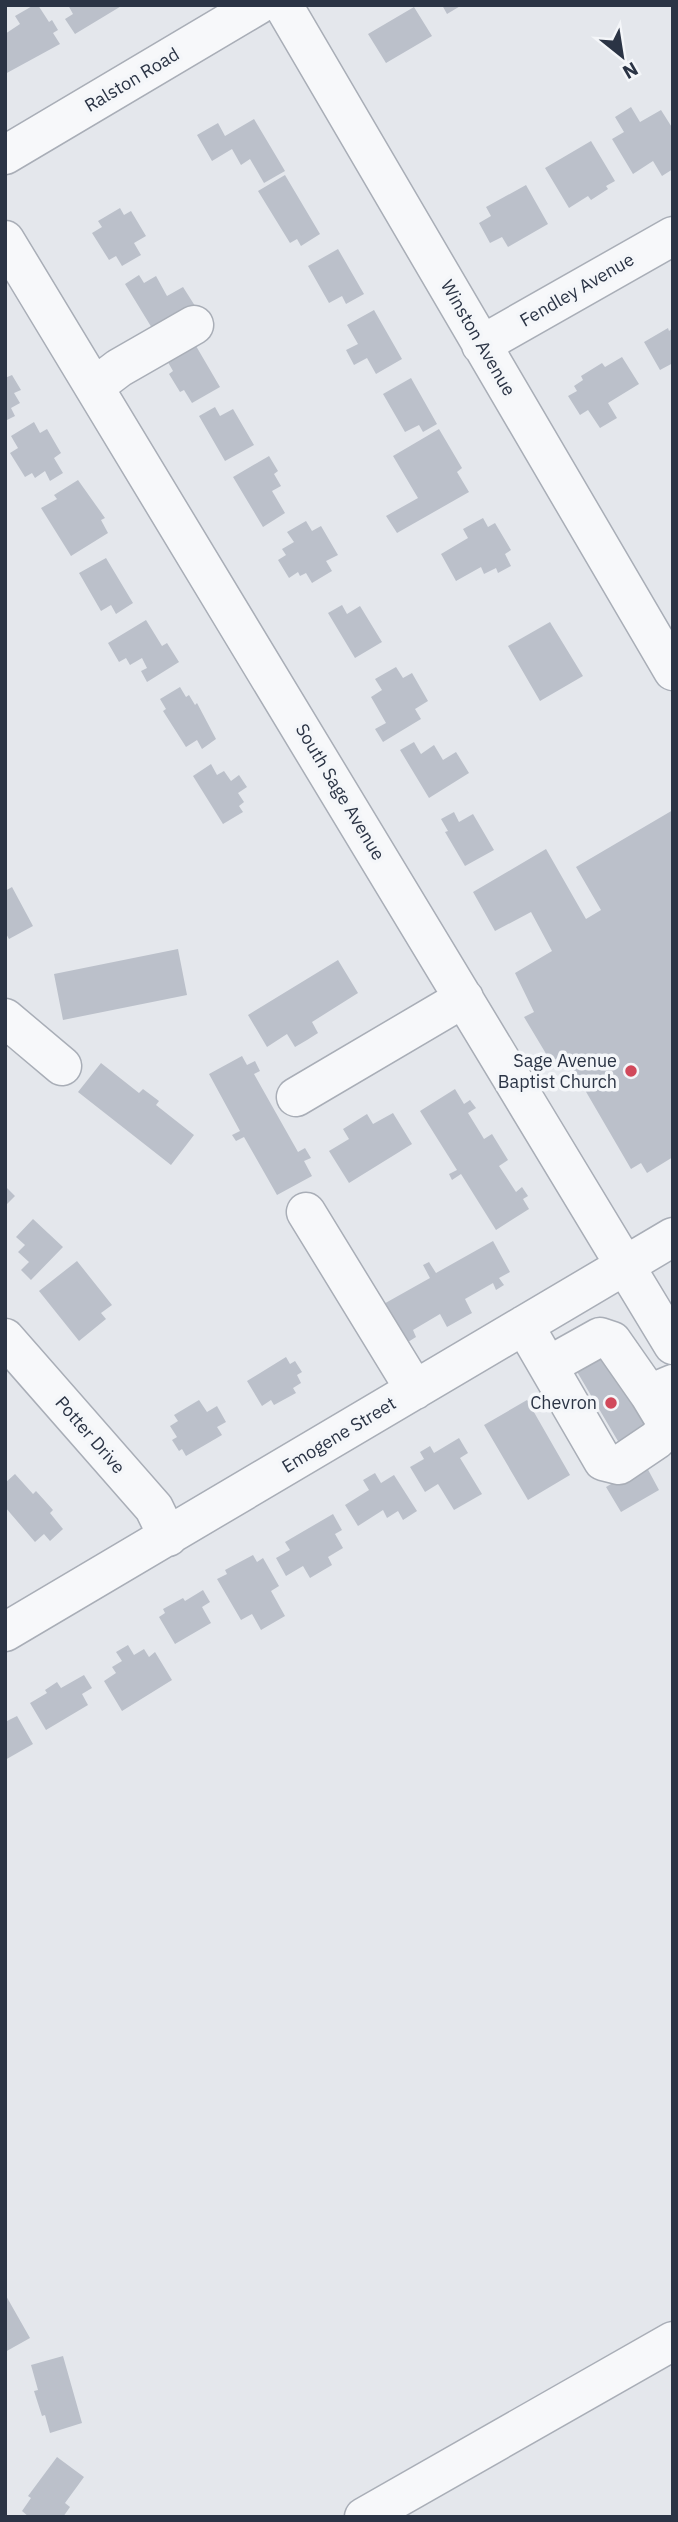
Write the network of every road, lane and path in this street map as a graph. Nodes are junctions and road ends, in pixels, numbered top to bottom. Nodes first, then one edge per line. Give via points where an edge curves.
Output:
1 (258, 5) edge
2 (283, 5) edge
3 (5, 155) edge
4 (673, 236) edge
5 (5, 240) edge
6 (194, 325) dead end
7 (481, 345) junction
8 (94, 387) junction
9 (673, 671) edge
10 (464, 998) junction
11 (5, 1018) edge
12 (62, 1066) dead end
13 (296, 1097) dead end
14 (306, 1212) dead end
15 (673, 1237) edge
16 (624, 1265) junction
17 (524, 1325) junction
18 (5, 1338) edge
19 (673, 1345) edge
20 (548, 1366) junction
21 (661, 1389) edge
22 (415, 1390) junction
23 (168, 1537) junction
24 (9, 1623) edge
25 (673, 2341) edge
26 (364, 2517) edge

1 - 3 street, Ralston Road
2 - 7 street, Winston Avenue
4 - 7 street, Fendley Avenue
5 - 8 street, South Sage Avenue
6 - 8 street
7 - 9 street, Winston Avenue
8 - 10 street, South Sage Avenue
10 - 13 street
10 - 16 street, South Sage Avenue
11 - 12 street
14 - 22 street
15 - 16 street, Emogene Street
16 - 17 street, Emogene Street
16 - 19 street, South Sage Avenue
17 - 20 street
17 - 22 street, Emogene Street
18 - 23 street, Potter Drive via 154,1508
20 - 21 street via 600,1337 612,1341
20 - 21 street via 603,1461 619,1465 669,1427
22 - 23 street, Emogene Street
23 - 24 street, Emogene Street
25 - 26 street

